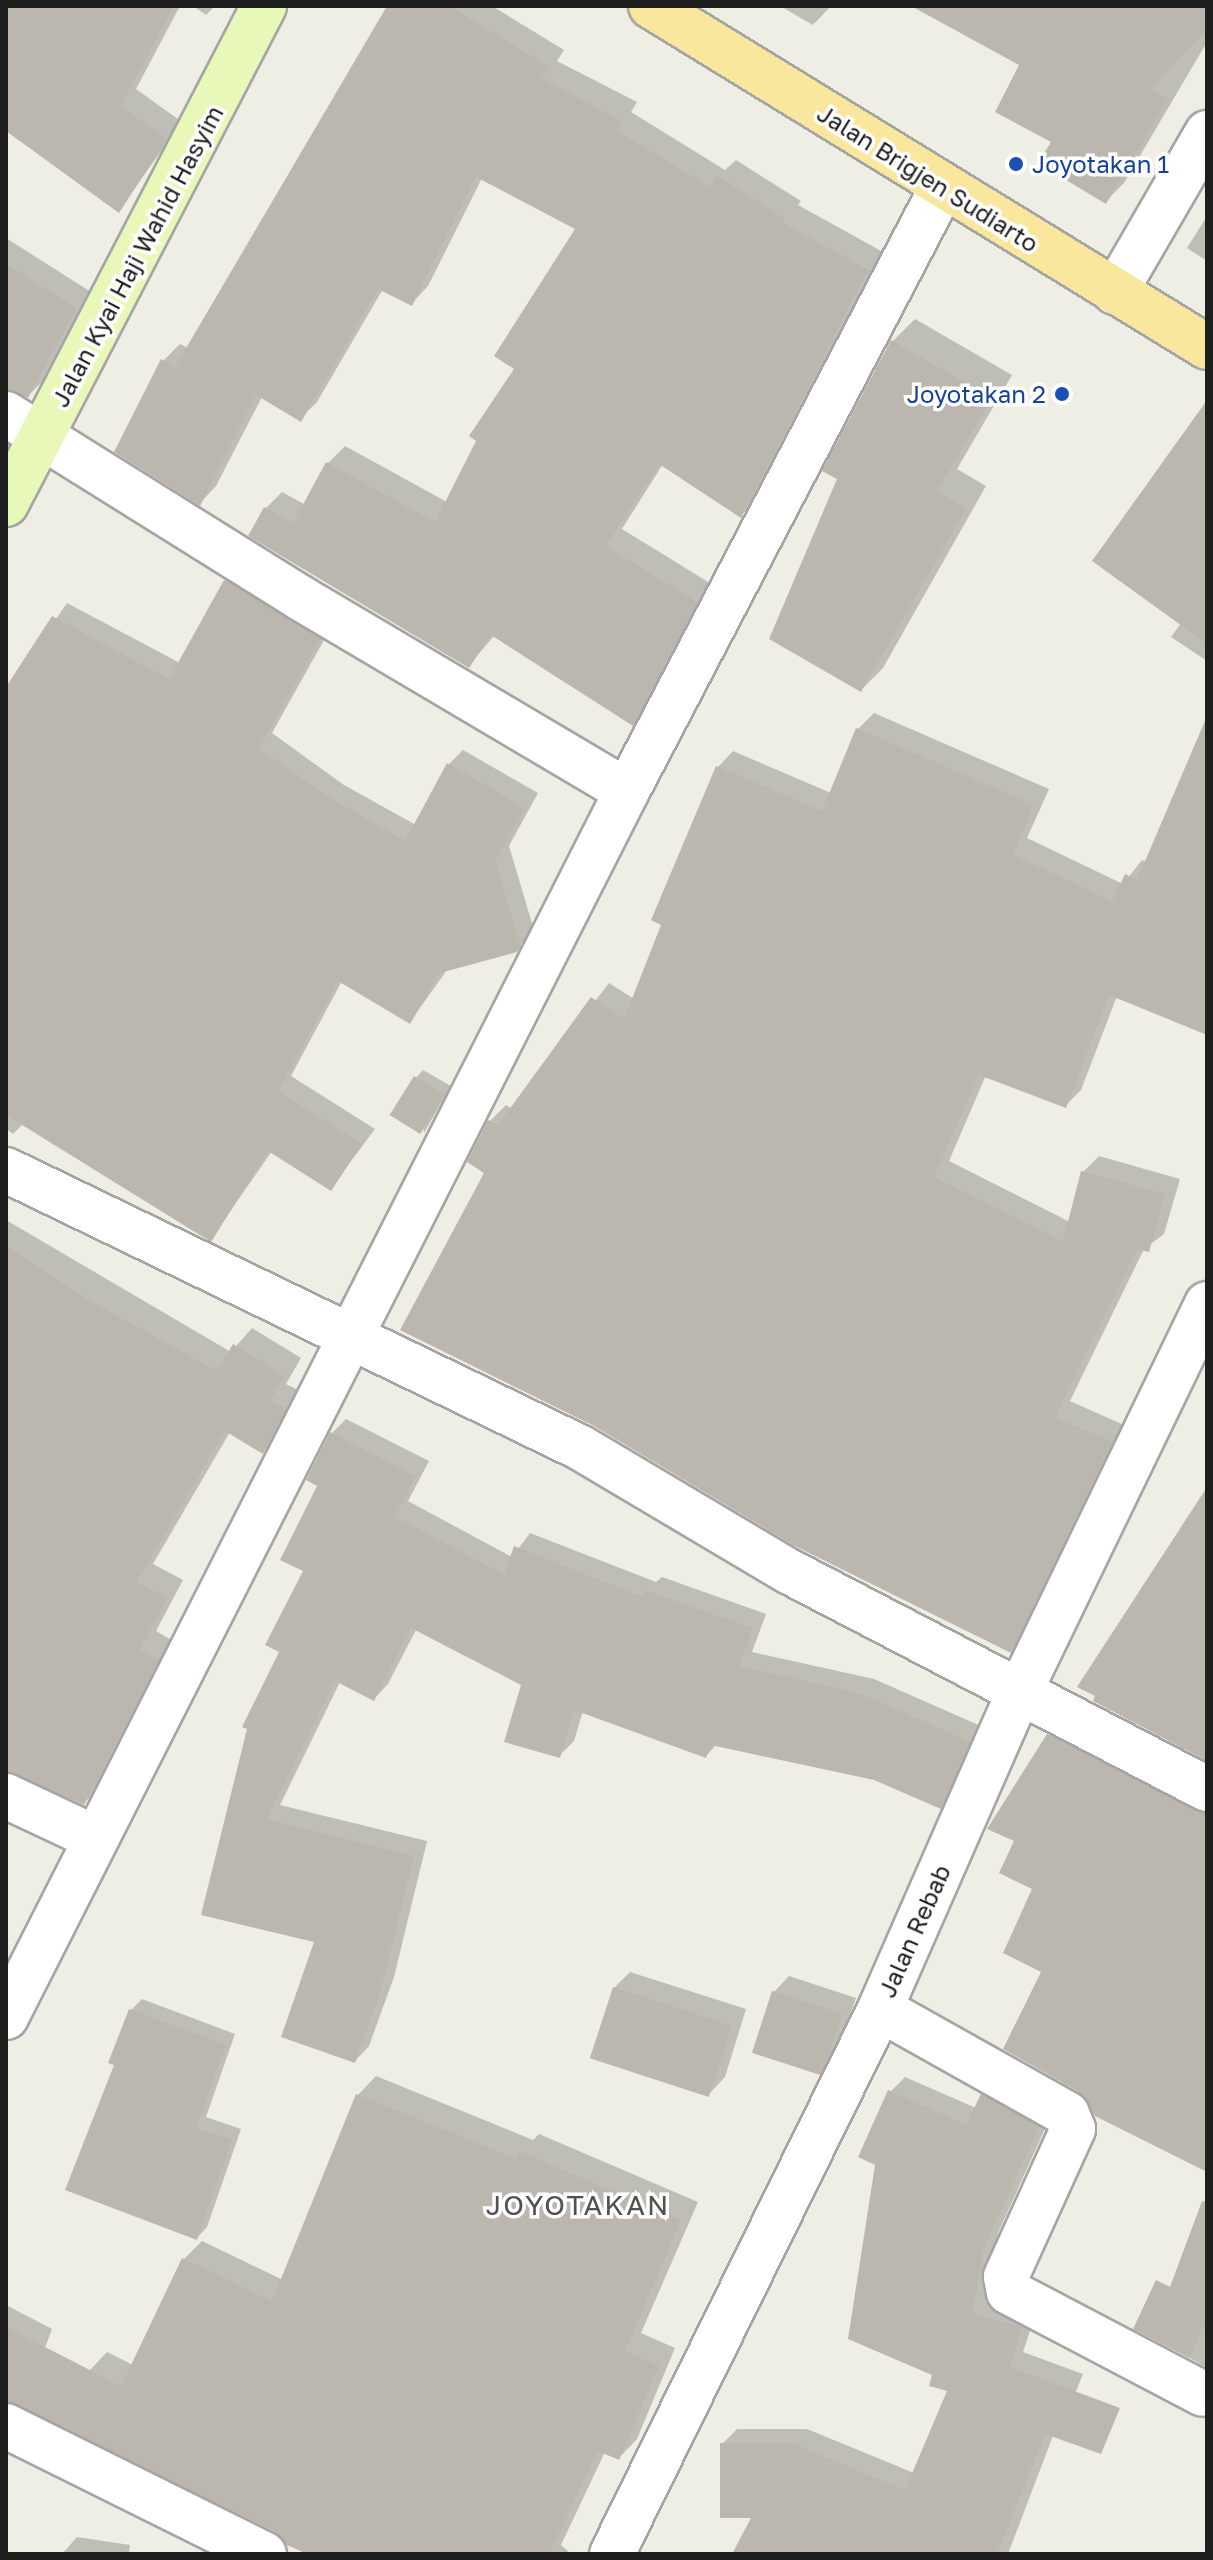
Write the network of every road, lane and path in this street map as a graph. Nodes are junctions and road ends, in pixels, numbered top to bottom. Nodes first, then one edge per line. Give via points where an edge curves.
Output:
1 (264, 6) edge
2 (651, 6) edge
3 (1207, 133) edge
4 (942, 188) junction
5 (1115, 292) junction
6 (1207, 347) edge
7 (24, 425) edge
8 (6, 504) edge
9 (627, 791) junction
10 (6, 1170) edge
11 (1207, 1304) edge
12 (352, 1334) junction
13 (1019, 1693) junction
14 (1207, 1789) edge
15 (6, 1796) edge
16 (93, 1837) junction
17 (880, 2009) junction
18 (6, 2017) edge
19 (1203, 2394) dead end
20 (6, 2426) edge
21 (264, 2554) edge
22 (612, 2554) edge

1 - 7 main road, Jalan Kyai Haji Wahid Hasyim
2 - 4 main road, Jalan Brigjen Sudiarto
3 - 5 street
4 - 5 main road, Jalan Brigjen Sudiarto
4 - 9 street
5 - 6 main road, Jalan Brigjen Sudiarto
7 - 8 main road, Jalan Kyai Haji Wahid Hasyim
7 - 9 street
9 - 12 street
10 - 12 street
11 - 13 street, Jalan Rebab
12 - 13 street via 581,1448 790,1572
12 - 16 street
13 - 14 street
13 - 17 street, Jalan Rebab
15 - 16 street
16 - 18 street
17 - 19 street via 1067,2114 1073,2129 1006,2277 1009,2292
17 - 22 street, Jalan Rebab
20 - 21 street

